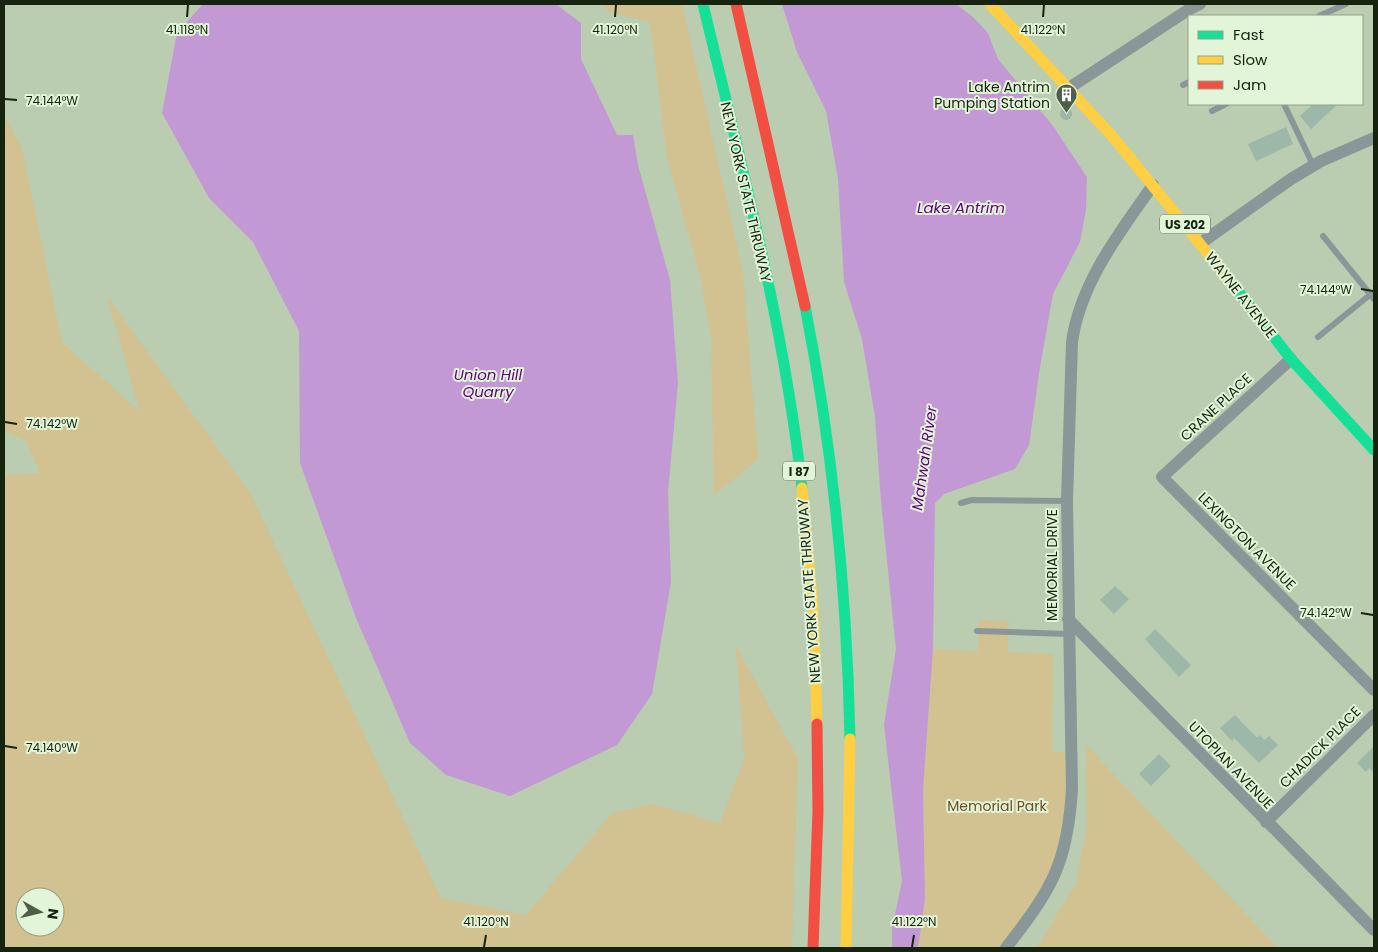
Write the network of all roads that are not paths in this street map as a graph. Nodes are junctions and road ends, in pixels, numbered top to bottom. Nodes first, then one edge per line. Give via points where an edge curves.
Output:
1 (703, 4) edge
2 (736, 4) edge
3 (990, 4) edge
4 (1200, 4) edge
5 (1346, 4) edge
6 (1321, 15) edge
7 (1069, 88) junction
8 (1224, 105) edge
9 (1284, 105) edge
10 (1212, 110) dead end
11 (1374, 138) edge
12 (1313, 165) junction
13 (1154, 185) junction
14 (1323, 236) dead end
15 (1201, 243) junction
16 (1372, 296) edge
17 (1318, 337) dead end
18 (1291, 358) junction
19 (1374, 450) edge
20 (1162, 477) joint
21 (1067, 501) junction
22 (961, 503) dead end
23 (1068, 619) junction
24 (977, 631) dead end
25 (1068, 634) junction
26 (1374, 690) edge
27 (1374, 715) edge
28 (1266, 822) junction
29 (1374, 930) edge
30 (813, 948) edge
31 (846, 948) edge
32 (1006, 948) edge

1 - 30 main road, NEW YORK STATE THRUWAY / I 87 via 764,267 799,472 817,678 818,816
2 - 31 main road, I 87 via 796,260 832,468 850,678 851,816
3 - 7 main road, WAYNE AVENUE / US 202
4 - 7 street
5 - 6 lane
7 - 13 main road, WAYNE AVENUE / US 202
8 - 10 lane
9 - 12 lane
11 - 12 street
12 - 15 street
13 - 15 main road, WAYNE AVENUE / US 202
13 - 21 street, MEMORIAL DRIVE via 1105,257 1075,318
14 - 16 lane
15 - 18 main road, WAYNE AVENUE / US 202
16 - 17 lane
18 - 19 main road, WAYNE AVENUE / US 202
18 - 20 street, CRANE PLACE
20 - 26 street, LEXINGTON AVENUE
21 - 22 lane via 972,500
21 - 23 street, MEMORIAL DRIVE
23 - 25 street, MEMORIAL DRIVE
23 - 28 street, UTOPIAN AVENUE
24 - 25 lane
25 - 32 street, MEMORIAL DRIVE via 1070,823 1063,858 1048,890
27 - 28 street, CHADICK PLACE
28 - 29 street, UTOPIAN AVENUE

